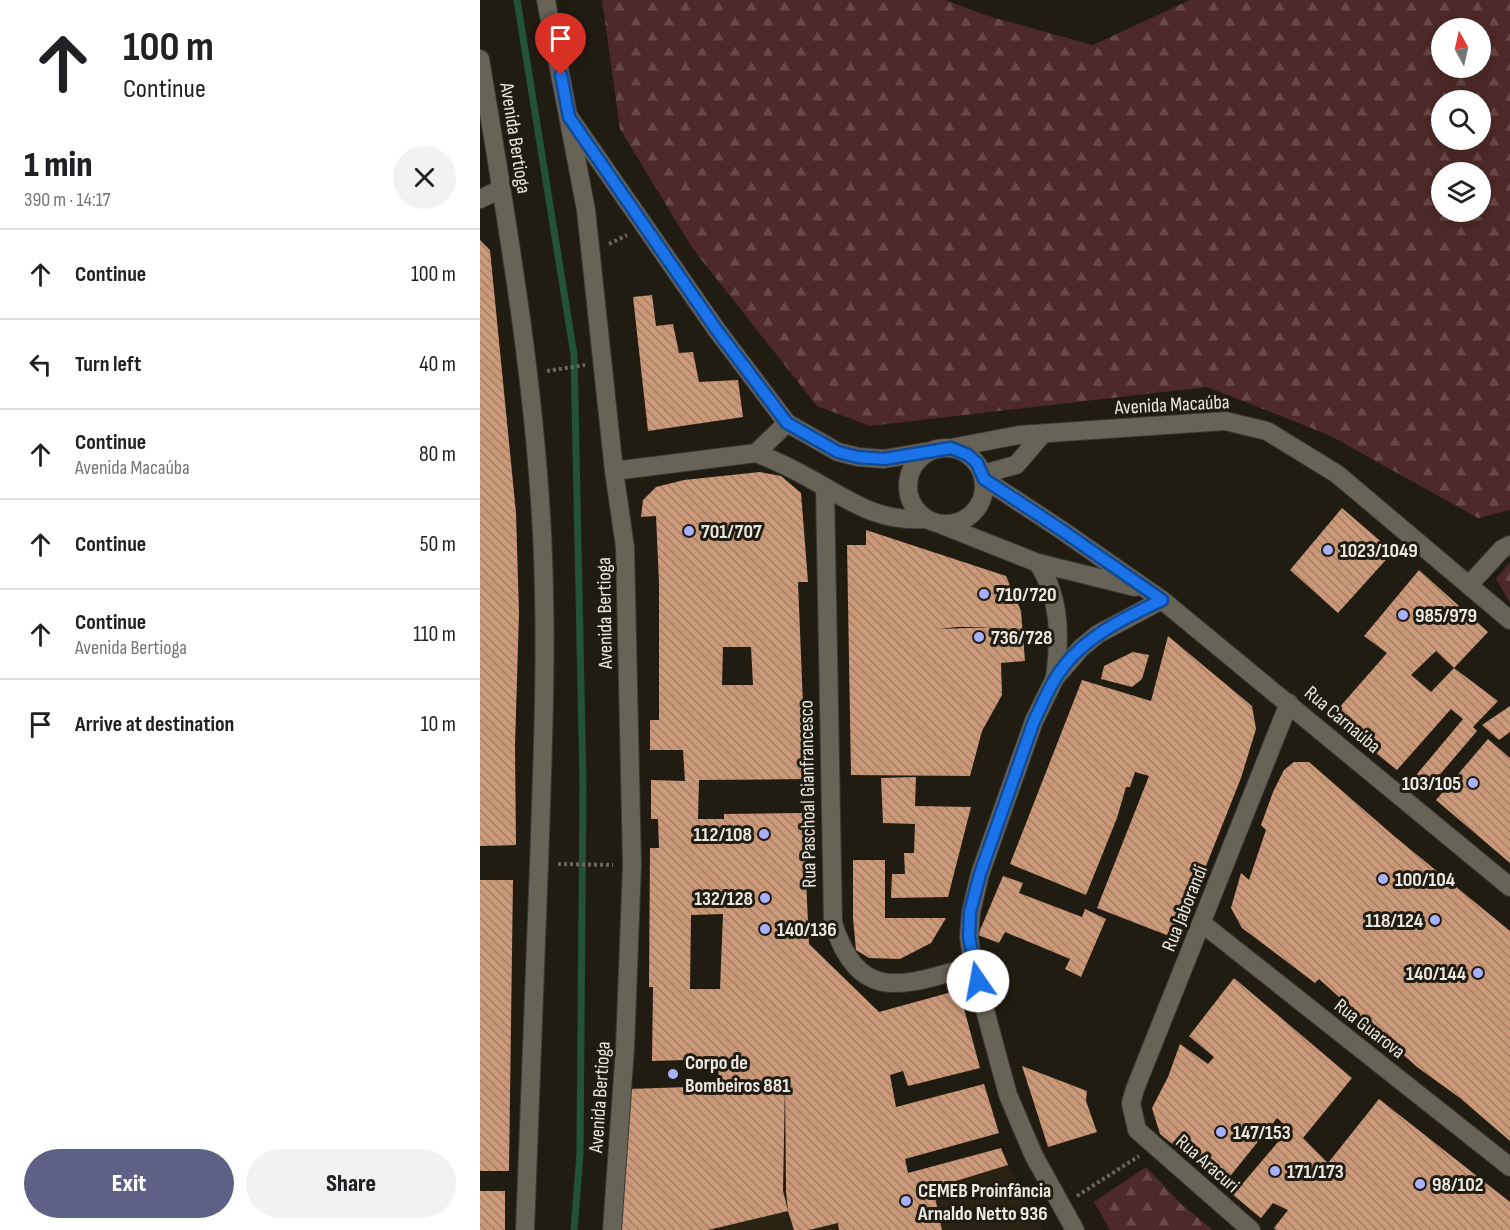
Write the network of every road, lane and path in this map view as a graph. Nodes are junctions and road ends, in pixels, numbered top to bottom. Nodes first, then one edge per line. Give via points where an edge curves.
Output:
1 (546, 0) edge
2 (480, 59) edge
3 (569, 117) junction
4 (501, 189) junction
5 (480, 199) edge
6 (646, 225) junction
7 (590, 253) junction
8 (787, 423) junction
9 (1042, 435) junction
10 (951, 448) junction
11 (931, 451) junction
12 (756, 453) junction
13 (614, 471) junction
14 (984, 477) junction
15 (825, 489) junction
16 (924, 519) junction
17 (942, 525) junction
18 (1510, 546) edge
19 (1038, 563) junction
20 (1469, 585) junction
21 (1146, 590) junction
22 (1162, 600) junction
23 (1510, 620) edge
24 (1055, 678) junction
25 (1289, 703) junction
26 (557, 864) dead end
27 (620, 865) dead end
28 (1510, 887) edge
29 (1203, 924) junction
30 (973, 966) junction
31 (1137, 1130) joint
32 (1139, 1156) dead end
33 (1510, 1167) edge
34 (1077, 1197) dead end
35 (525, 1230) edge
36 (612, 1230) edge
37 (1075, 1230) edge
38 (1251, 1230) edge

1 - 3 street, Avenida Bertioga
2 - 4 street, Avenida Bertioga
3 - 6 street
3 - 7 street, Avenida Bertioga
4 - 5 street
4 - 35 street, Avenida Bertioga via 536,467 544,590 544,738
6 - 7 path
6 - 8 street via 716,329
7 - 13 street, Avenida Bertioga
8 - 11 street via 838,452 858,457 884,459
8 - 12 street
9 - 10 street, Avenida Macaúba via 1000,437
9 - 14 street via 1016,465
9 - 20 street, Avenida Macaúba via 1225,422 1267,430 1337,474
10 - 11 street
10 - 14 street via 968,455
11 - 16 street via 911,469 907,483 909,496
12 - 13 street
12 - 15 street
13 - 36 street, Avenida Bertioga via 625,547 632,865 625,1048
14 - 17 street via 983,499 976,510 955,524
14 - 21 street
15 - 16 street via 862,508 900,520
15 - 30 street, Rua Paschoal Gianfrancesco via 833,923 841,947 861,972 879,982 904,984
16 - 17 street
17 - 19 street
18 - 20 street via 1502,549
19 - 21 street
19 - 24 street via 1054,596 1060,642
20 - 23 street, Avenida Macaúba
21 - 22 street, Rua Carnaúba
22 - 24 street via 1098,634
22 - 25 street, Rua Carnaúba
24 - 30 street via 1034,721 980,874 970,912
25 - 28 street, Rua Carnaúba
25 - 29 street, Rua Jaborandi
26 - 27 path
29 - 31 street, Rua Jaborandi via 1135,1089 1131,1103
29 - 33 street, Rua Guarova
30 - 37 street via 1008,1095 1034,1156
31 - 38 street, Rua Aracuri
32 - 34 path

